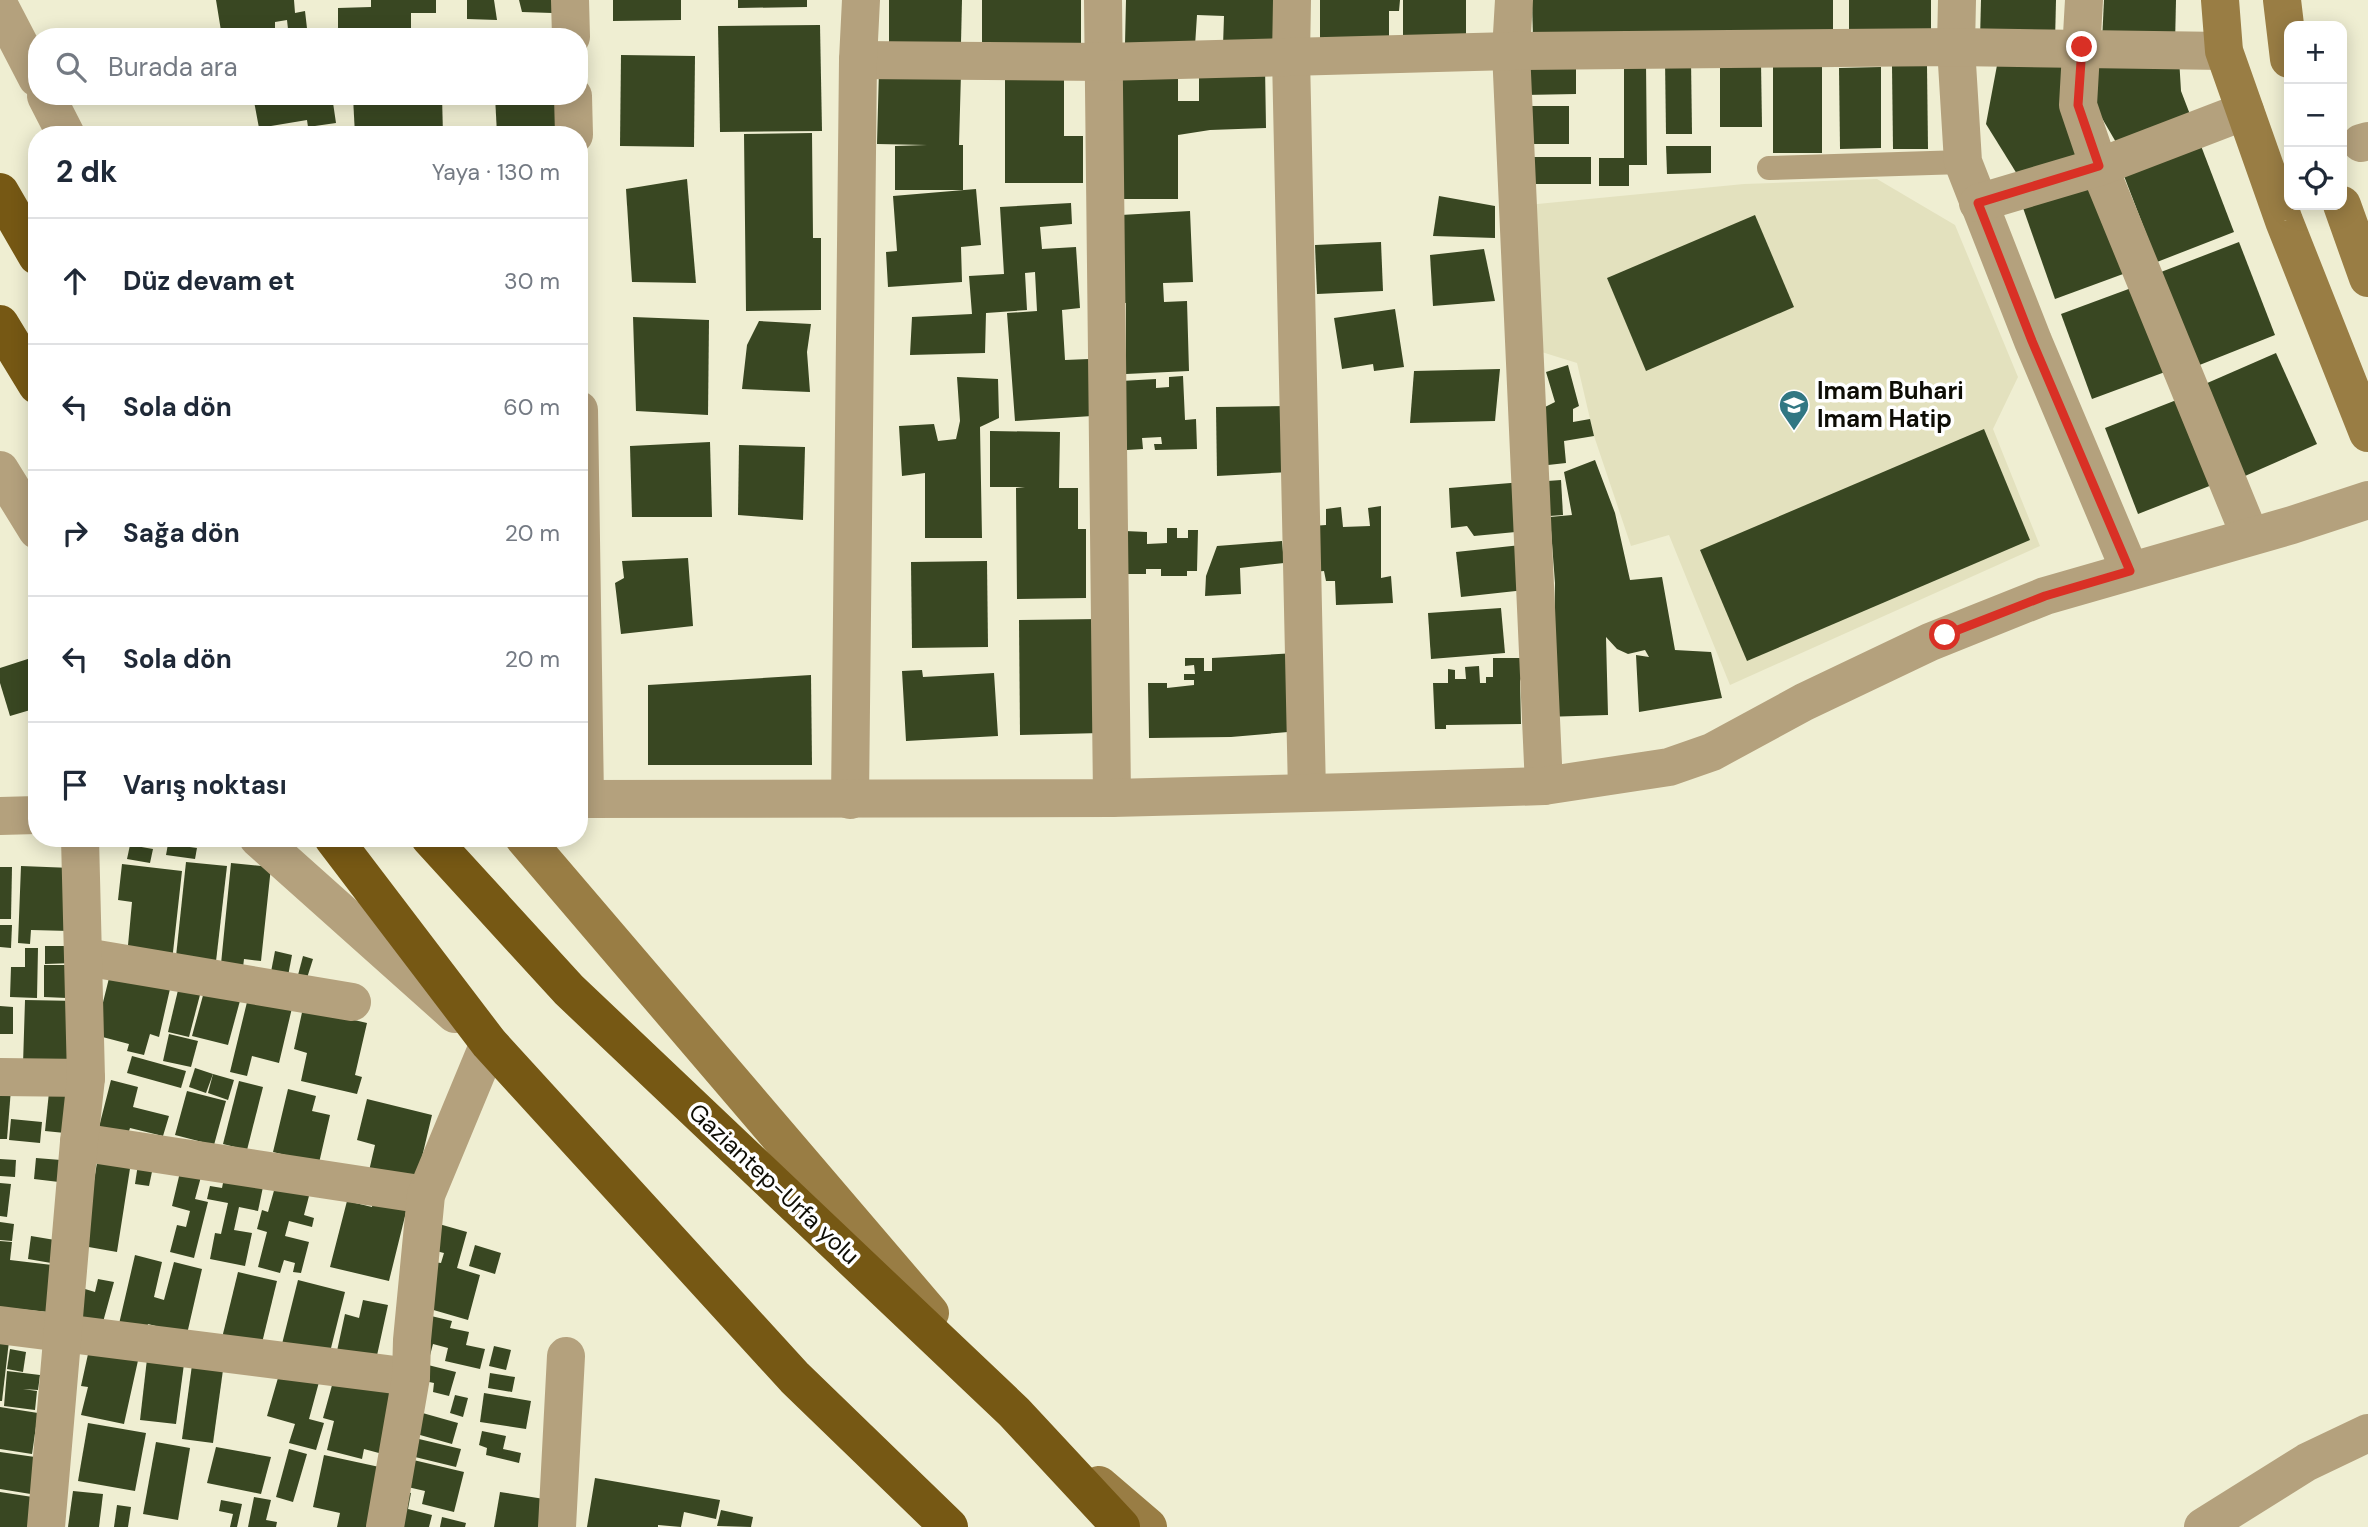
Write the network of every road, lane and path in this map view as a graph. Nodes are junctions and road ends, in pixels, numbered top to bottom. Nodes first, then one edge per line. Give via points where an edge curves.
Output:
1 (570, 0) edge
2 (861, 0) edge
3 (1103, 0) edge
4 (1292, 0) edge
5 (1514, 0) edge
6 (1957, 0) edge
7 (2084, 0) edge
8 (2220, 0) edge
9 (2282, 0) edge
10 (0, 7) edge
11 (2284, 21) edge
12 (571, 28) edge
13 (1956, 47) junction
14 (2082, 47) junction
15 (1511, 51) junction
16 (2224, 51) junction
17 (1291, 57) junction
18 (858, 60) junction
19 (28, 61) edge
20 (1104, 62) junction
21 (51, 105) edge
22 (573, 105) edge
23 (2245, 111) junction
24 (61, 126) edge
25 (574, 126) edge
26 (1963, 162) junction
27 (2099, 166) junction
28 (1769, 168) dead end
29 (0, 192) edge
30 (1978, 203) junction
31 (2344, 210) edge
32 (28, 240) edge
33 (2368, 278) edge
34 (0, 324) edge
35 (28, 370) edge
36 (2368, 433) edge
37 (0, 470) edge
38 (2368, 500) edge
39 (28, 515) edge
40 (2250, 536) junction
41 (2130, 571) junction
42 (1544, 786) junction
43 (1307, 793) junction
44 (1112, 798) junction
45 (588, 799) edge
46 (850, 800) junction
47 (28, 815) edge
48 (0, 816) edge
49 (80, 847) edge
50 (268, 847) edge
51 (340, 847) edge
52 (438, 847) edge
53 (532, 847) edge
54 (85, 957) junction
55 (352, 1002) dead end
56 (489, 1044) junction
57 (0, 1077) edge
58 (86, 1079) junction
59 (79, 1142) junction
60 (426, 1195) junction
61 (0, 1325) edge
62 (63, 1334) junction
63 (566, 1356) dead end
64 (411, 1377) junction
65 (795, 1378) junction
66 (1014, 1412) junction
67 (2368, 1433) edge
68 (46, 1527) edge
69 (385, 1527) edge
70 (557, 1527) edge
71 (919, 1527) edge
72 (948, 1527) edge
73 (1121, 1527) edge
74 (1148, 1527) edge
75 (2203, 1527) edge

1 - 12 street
2 - 18 street
3 - 20 street
4 - 17 street
5 - 15 street
6 - 13 street
7 - 14 street
8 - 16 main road
9 - 11 main road
10 - 19 street
13 - 14 street
13 - 15 street
13 - 26 street
14 - 16 street
14 - 27 street via 2078,105
15 - 17 street
15 - 42 street
16 - 23 main road
17 - 20 street
17 - 43 street
18 - 20 street
18 - 46 street
20 - 44 street
21 - 24 street
22 - 25 street
23 - 27 street
23 - 36 main road
26 - 28 lane
26 - 30 street
27 - 30 street
27 - 40 street
29 - 32 highway
30 - 41 street
31 - 33 main road
34 - 35 highway
37 - 39 street
38 - 40 street
40 - 41 street
41 - 42 street via 2045,596 1930,642 1712,752 1669,767
42 - 43 street
43 - 44 street
44 - 46 street
45 - 46 street
47 - 48 street
49 - 54 street
50 - 56 street
51 - 56 highway
52 - 66 highway, Gaziantep-Urfa yolu via 569,990
53 - 66 main road
54 - 55 street
54 - 58 street
56 - 60 street
56 - 65 highway
57 - 58 street
58 - 59 street
59 - 60 street
59 - 62 street
60 - 64 street
61 - 62 street
62 - 64 street
62 - 68 street
63 - 70 street
64 - 69 street
65 - 71 highway
65 - 72 highway
66 - 73 highway, Gaziantep-Urfa yolu
66 - 74 main road
67 - 75 street via 2307,1462

